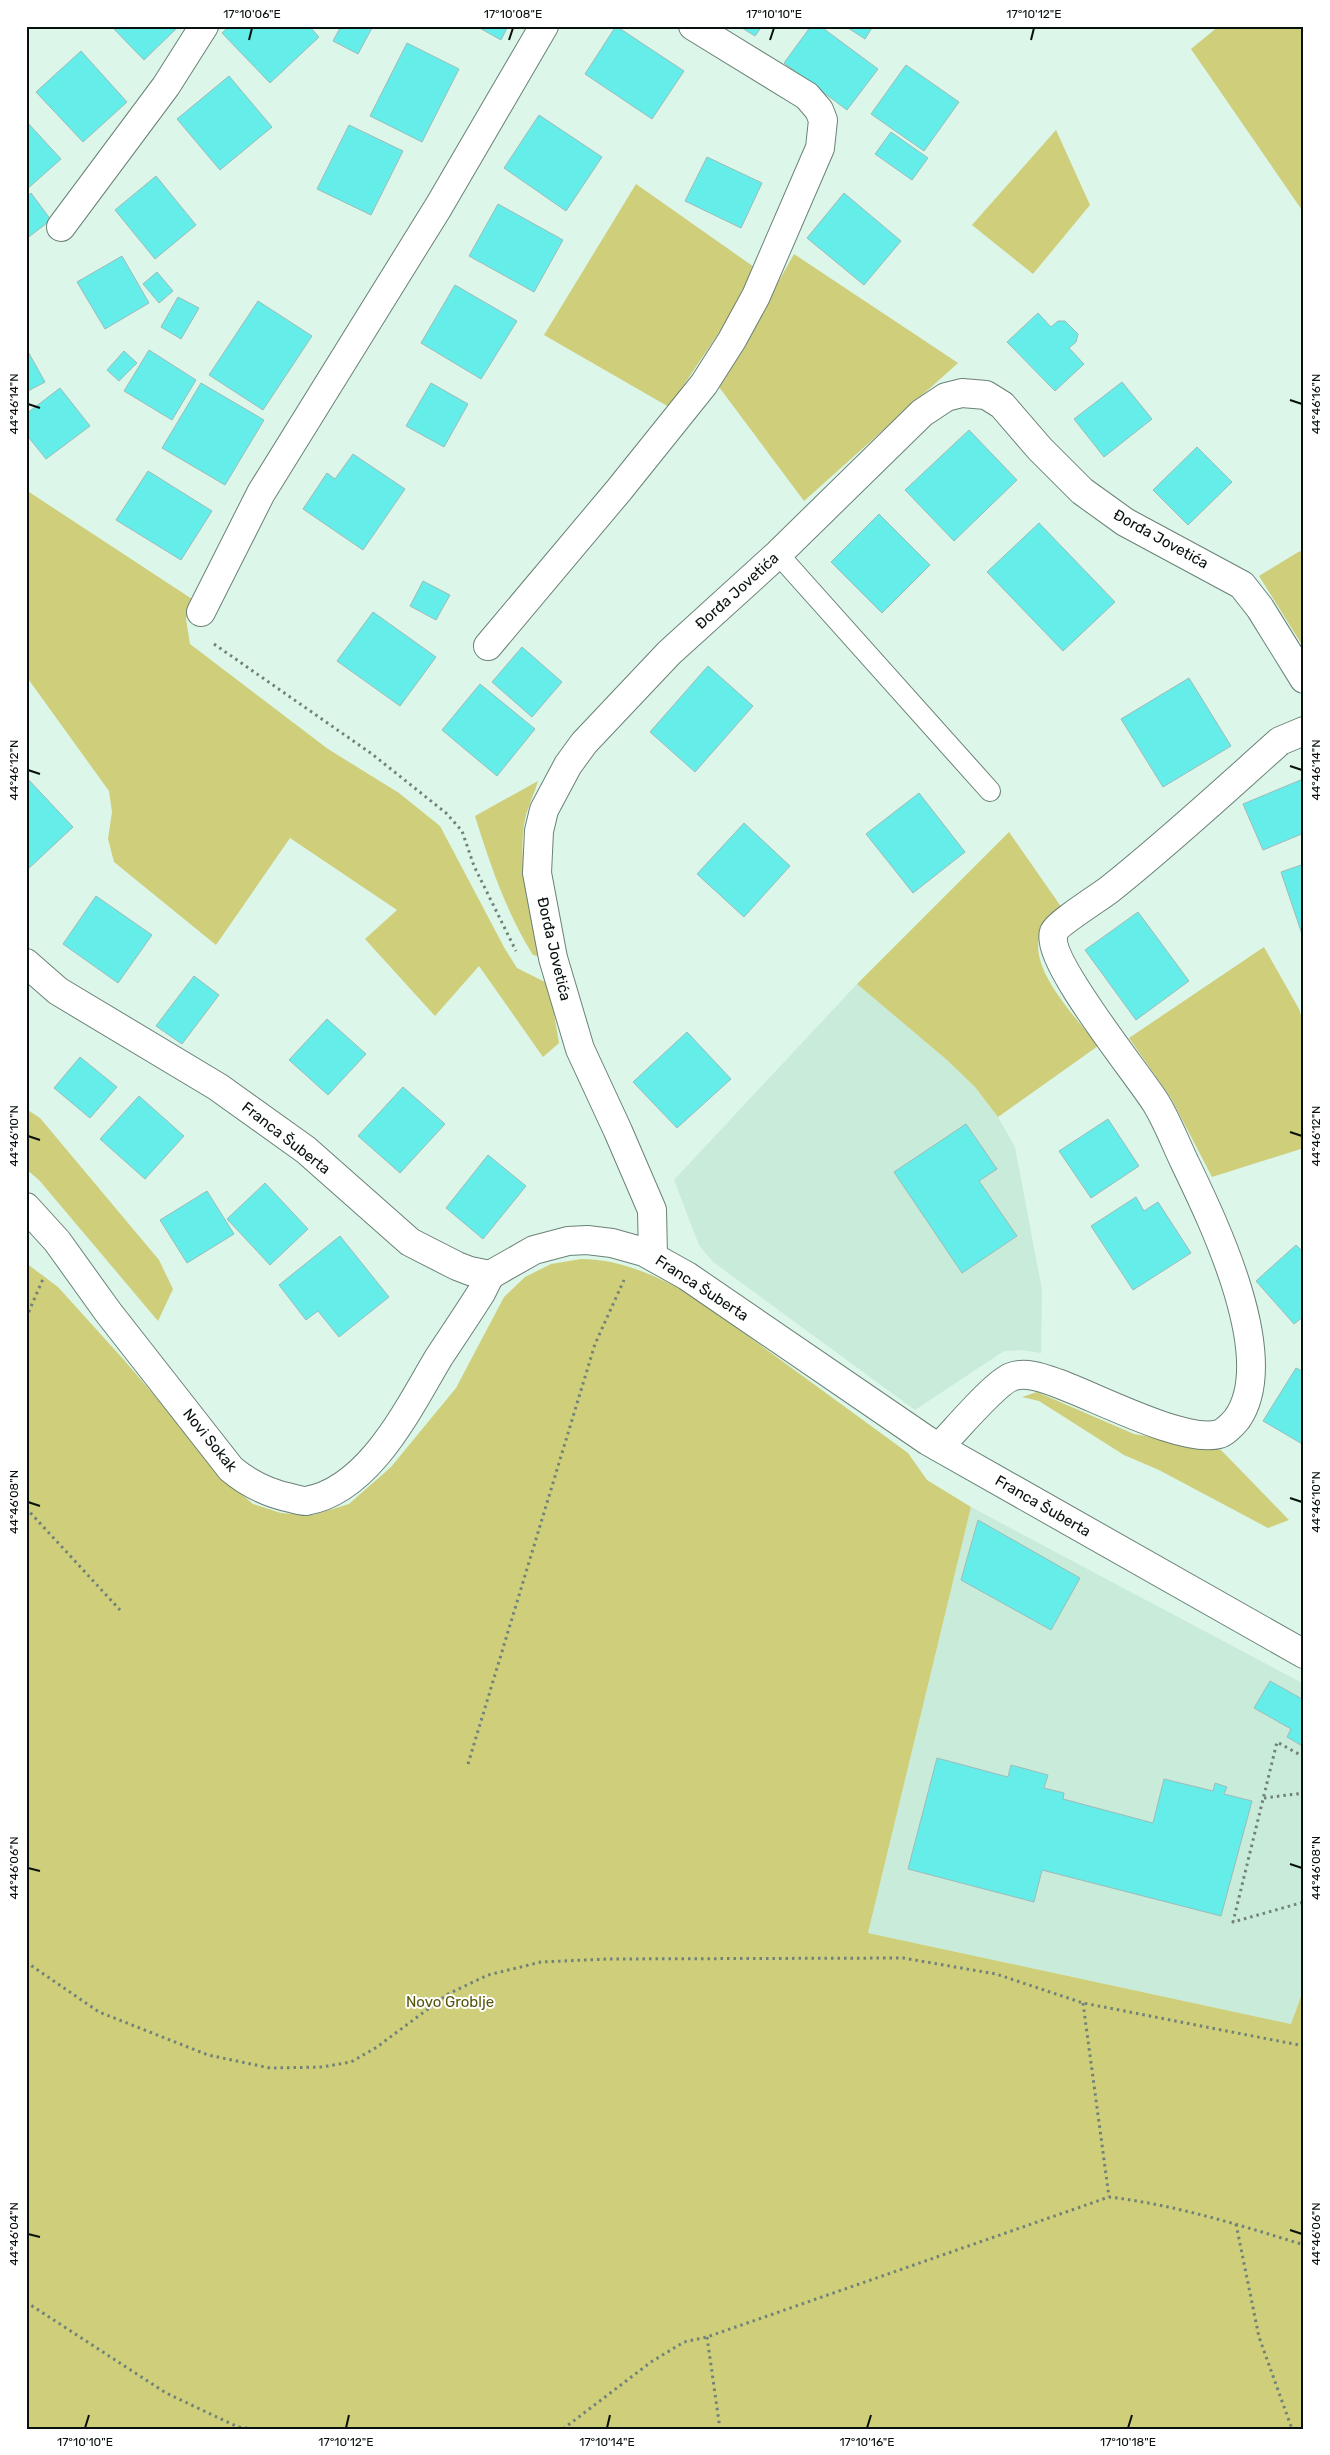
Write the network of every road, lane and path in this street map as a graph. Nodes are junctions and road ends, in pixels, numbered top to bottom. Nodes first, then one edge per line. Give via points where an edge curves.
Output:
1 (204, 26) edge
2 (544, 26) edge
3 (693, 26) edge
4 (61, 227) dead end
5 (778, 554) junction
6 (201, 612) joint
7 (488, 646) dead end
8 (1304, 679) edge
9 (1304, 731) edge
10 (990, 791) dead end
11 (26, 963) edge
12 (557, 973) junction
13 (26, 1207) edge
14 (643, 1252) junction
15 (490, 1275) junction
16 (939, 1447) junction
17 (26, 1508) edge
18 (120, 1610) dead end
19 (1304, 1654) edge
20 (1304, 1756) edge
21 (468, 1764) dead end
22 (1304, 1793) edge
23 (1264, 1798) junction
24 (1304, 1902) edge
25 (26, 1962) edge
26 (1083, 2003) junction
27 (1304, 2046) edge
28 (1110, 2197) junction
29 (1236, 2224) junction
30 (1304, 2245) edge
31 (26, 2302) edge
32 (707, 2337) junction
33 (252, 2429) edge
34 (563, 2429) edge
35 (720, 2429) edge
36 (1292, 2429) edge

1 - 4 street via 166,86
2 - 6 street via 439,206 261,493
3 - 7 street via 807,96 823,120 820,148 756,296 704,384
5 - 8 street, Đorđa Jovetića via 922,413 946,397 962,393 986,395 1002,405 1082,491 1125,522 1242,585
5 - 10 lane
5 - 12 street, Đorđa Jovetića via 669,653 584,743 555,786 539,831 537,873
6 - 12 path via 206,635 218,649 372,754 446,812 462,831 474,866 514,950 528,963
9 - 16 street via 1280,741 1131,872 1054,932 1054,943 1063,970 1156,1104 1211,1216 1227,1258 1244,1314 1252,1373 1237,1419 1221,1434 1198,1436 1027,1375 1010,1377 1000,1385
11 - 15 street, Franca Šuberta via 58,991 218,1087 306,1150 410,1242 470,1271
12 - 14 street, Đorđa Jovetića via 580,1049 652,1210
13 - 15 street, Novi Sokak via 57,1241 230,1469 248,1484 273,1495 305,1501 334,1490 369,1463 406,1413
14 - 15 street, Franca Šuberta via 587,1240 568,1241 534,1250
14 - 16 street, Franca Šuberta via 674,1268
14 - 21 path via 629,1270 595,1344
16 - 19 street, Franca Šuberta
17 - 18 path
20 - 23 path via 1277,1742
22 - 23 path
23 - 24 path via 1234,1922
25 - 26 path via 99,2012 208,2055 270,2068 322,2067 350,2062 377,2047 448,1994 488,1975 541,1962 904,1958 996,1974
26 - 27 path
26 - 28 path
28 - 29 path via 1144,2201
28 - 32 path
29 - 30 path
29 - 36 path via 1259,2337
31 - 33 path via 166,2393 238,2427
32 - 34 path via 684,2342 651,2362
32 - 35 path

